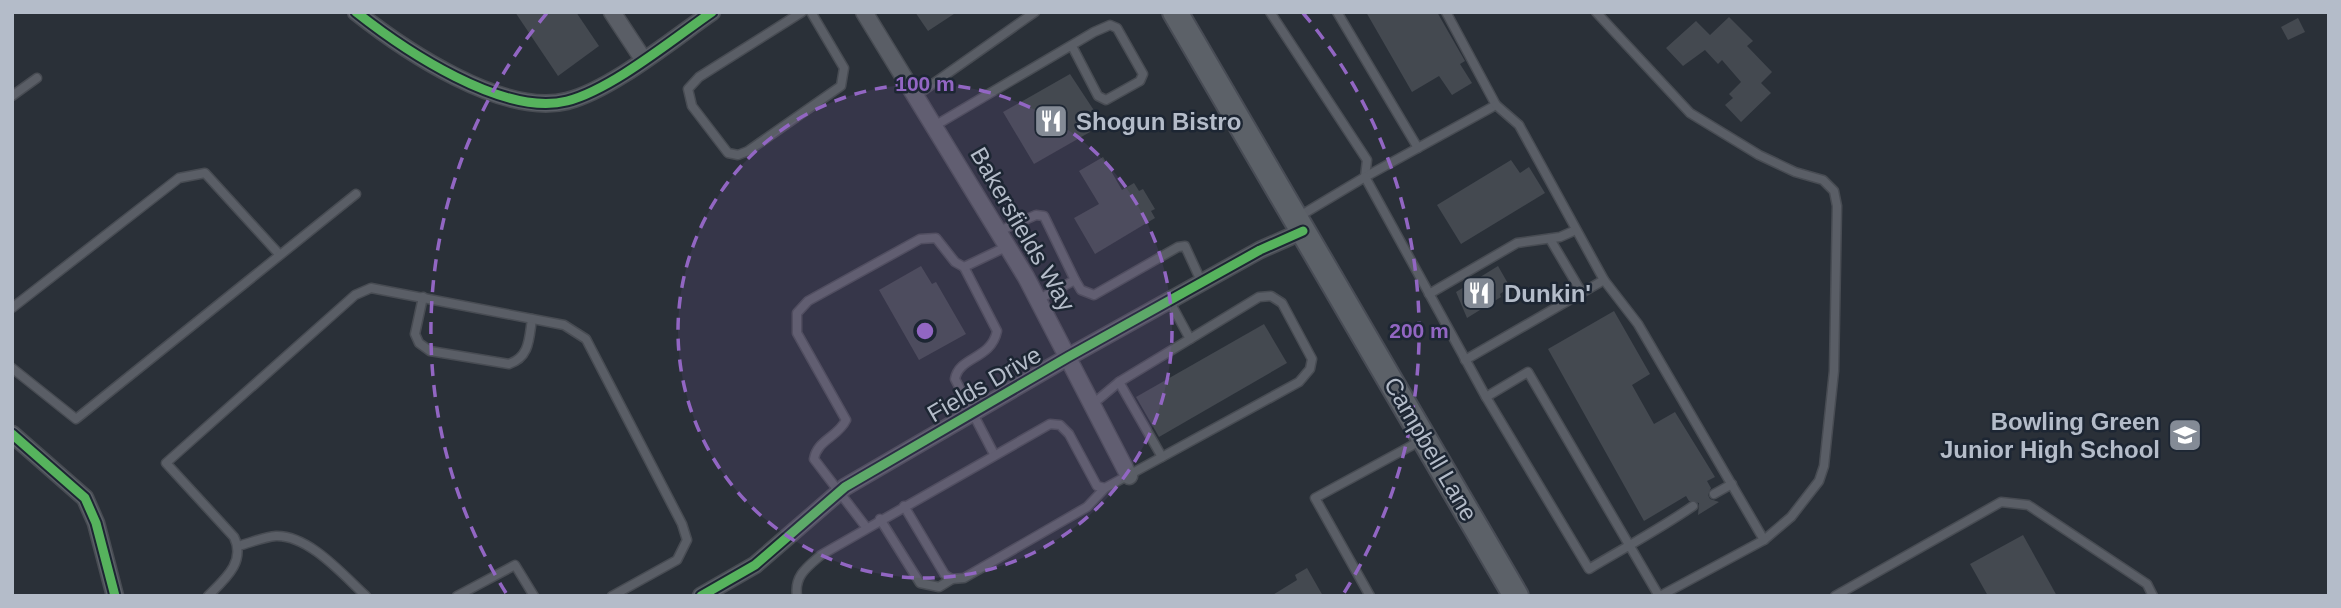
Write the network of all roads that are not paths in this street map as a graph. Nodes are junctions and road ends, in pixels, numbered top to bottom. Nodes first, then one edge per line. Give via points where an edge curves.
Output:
1 (356, 12) edge
2 (612, 12) edge
3 (712, 12) edge
4 (802, 12) edge
5 (811, 12) edge
6 (863, 12) edge
7 (1035, 12) edge
8 (1175, 12) edge
9 (1270, 12) edge
10 (1337, 12) edge
11 (1446, 12) edge
12 (1595, 12) edge
13 (1072, 46) junction
14 (643, 59) junction
15 (37, 78) dead end
16 (917, 95) junction
17 (12, 96) edge
18 (1496, 105) junction
19 (936, 125) junction
20 (1418, 148) junction
21 (1365, 177) junction
22 (356, 194) dead end
23 (1299, 225) junction
24 (1577, 230) junction
25 (999, 231) junction
26 (1550, 239) junction
27 (1008, 246) junction
28 (279, 254) junction
29 (964, 267) junction
30 (1075, 280) junction
31 (1604, 280) junction
32 (1202, 283) junction
33 (1582, 293) junction
34 (1429, 294) junction
35 (424, 297) junction
36 (1039, 299) junction
37 (1170, 302) junction
38 (12, 308) edge
39 (532, 319) junction
40 (1190, 339) junction
41 (1068, 357) junction
42 (1465, 360) junction
43 (12, 368) edge
44 (1119, 383) junction
45 (1486, 397) junction
46 (1094, 403) junction
47 (971, 414) junction
48 (12, 434) edge
49 (1424, 438) junction
50 (994, 454) junction
51 (1162, 457) junction
52 (1129, 476) junction
53 (1732, 484) junction
54 (1105, 488) junction
55 (838, 493) junction
56 (1714, 494) dead end
57 (904, 506) junction
58 (1693, 506) dead end
59 (880, 519) junction
60 (866, 527) junction
61 (1764, 540) junction
62 (1629, 545) junction
63 (239, 546) junction
64 (952, 579) junction
65 (116, 596) edge
66 (208, 596) edge
67 (366, 596) edge
68 (457, 596) edge
69 (534, 596) edge
70 (612, 596) edge
71 (701, 596) edge
72 (797, 596) edge
73 (1370, 596) edge
74 (1516, 596) edge
75 (1659, 596) edge
76 (1835, 596) edge
77 (2153, 596) edge

1 - 14 street via 462,79 532,102 579,97
2 - 14 street
3 - 14 street
4 - 5 lane via 699,77 688,89 692,106 728,153 748,151 841,86 844,68
6 - 16 street, Bakersfields Way
7 - 16 lane
8 - 23 main road, Campbell Lane
9 - 21 lane via 1367,160
10 - 20 lane
11 - 18 lane
12 - 61 lane via 1690,113 1748,150 1823,180 1834,191 1838,239 1834,371 1824,466 1807,500
13 - 13 lane via 1110,25 1117,28 1143,74 1140,81 1106,100 1098,96
13 - 19 lane
15 - 17 lane
16 - 19 street, Bakersfields Way
18 - 20 lane
18 - 24 lane via 1519,125
19 - 25 street, Bakersfields Way
20 - 21 lane
21 - 23 lane
21 - 34 lane
22 - 28 lane
23 - 32 street, Fields Drive
23 - 49 main road, Campbell Lane
24 - 26 lane
24 - 31 lane
25 - 27 street, Bakersfields Way
25 - 30 lane via 1044,216
26 - 33 lane
26 - 34 lane via 1517,243
27 - 29 lane
27 - 36 street, Bakersfields Way
28 - 38 lane via 205,173 179,178
28 - 43 lane via 76,419
29 - 47 lane via 997,331 990,349 956,373 957,387
29 - 55 lane via 947,254 943,243 929,237 800,306 797,332 846,420 815,450 814,459
30 - 32 lane via 1081,290 1094,295 1185,246
30 - 36 lane
31 - 33 lane
31 - 53 lane via 1638,324
32 - 37 street, Fields Drive
33 - 42 lane
34 - 42 lane
35 - 39 lane
35 - 39 lane via 415,334 430,351 509,364 520,361 527,350
35 - 63 lane via 362,290 166,463
36 - 41 street, Bakersfields Way
37 - 40 lane
37 - 41 street, Fields Drive
39 - 70 lane via 564,325 586,339 686,534 686,547 677,560
40 - 44 lane
40 - 51 lane via 1259,297 1271,296 1282,303 1312,359 1310,369 1299,382
41 - 46 street, Bakersfields Way
41 - 47 street, Fields Drive
42 - 45 lane
44 - 46 lane
44 - 51 lane
45 - 62 lane via 1589,569
45 - 62 lane via 1528,372
46 - 52 street, Bakersfields Way
47 - 50 lane
47 - 55 street, Fields Drive
48 - 65 street via 85,498
49 - 73 lane via 1315,498
49 - 74 main road, Campbell Lane
50 - 54 lane via 1041,427 1060,425 1097,486
50 - 57 lane
51 - 52 lane
52 - 54 lane
53 - 56 lane
53 - 61 lane
54 - 64 lane via 1076,514 976,573
55 - 60 lane
55 - 71 street, Fields Drive via 755,565
57 - 59 lane
57 - 64 lane via 945,575
58 - 62 lane
59 - 60 lane
59 - 64 lane via 920,583 939,587
60 - 72 lane via 805,568 796,582
61 - 75 lane
62 - 75 lane
63 - 66 lane via 229,575
63 - 67 lane via 266,538 290,538 328,562
68 - 69 lane via 516,565
76 - 77 lane via 2001,502 2028,505 2147,584

